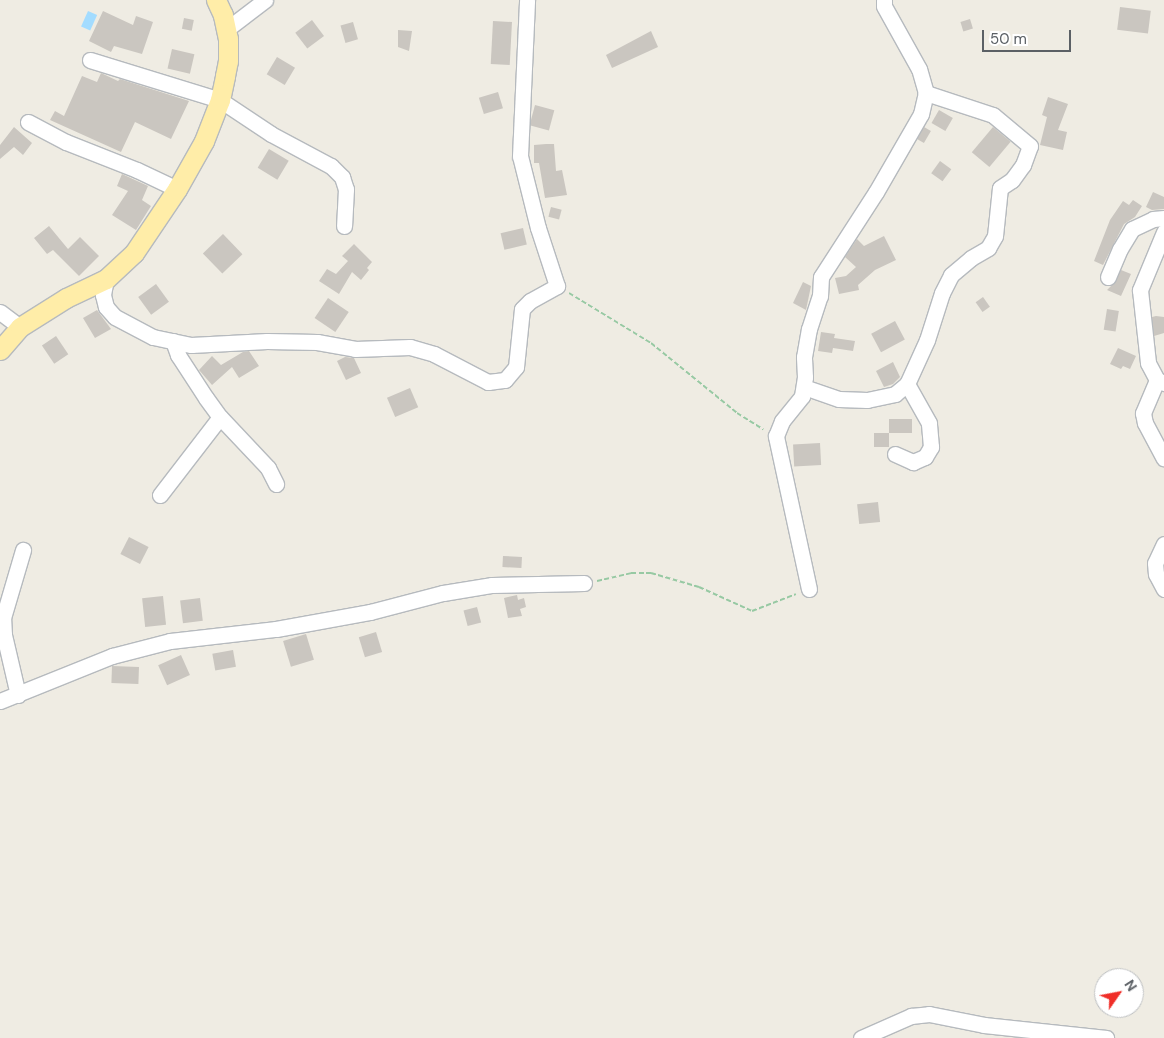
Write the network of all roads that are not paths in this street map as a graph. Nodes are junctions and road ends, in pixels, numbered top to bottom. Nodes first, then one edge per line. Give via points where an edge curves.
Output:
1 (216, 0) edge
2 (265, 0) edge
3 (527, 0) edge
4 (884, 0) edge
5 (227, 29) junction
6 (90, 60) dead end
7 (926, 93) junction
8 (220, 100) junction
9 (28, 122) dead end
10 (177, 189) junction
11 (1164, 218) edge
12 (344, 226) dead end
13 (1164, 232) edge
14 (1108, 278) dead end
15 (106, 279) junction
16 (0, 312) edge
17 (20, 327) junction
18 (173, 341) junction
19 (0, 350) edge
20 (1161, 382) edge
21 (907, 384) junction
22 (804, 387) junction
23 (220, 417) junction
24 (894, 454) dead end
25 (1164, 458) edge
26 (276, 484) dead end
27 (160, 495) dead end
28 (1164, 544) edge
29 (23, 550) dead end
30 (584, 583) road end
31 (809, 589) road end
32 (1164, 589) edge
33 (18, 695) junction
34 (0, 702) edge
35 (861, 1038) edge
36 (1106, 1038) edge

1 - 5 main road
2 - 5 street
3 - 18 street via 520,156 557,286 522,309 516,366 505,380 488,382 434,354 410,347 355,349 317,342 268,341 191,345
4 - 7 street via 884,6 919,69
5 - 8 main road via 228,61
6 - 8 street
7 - 21 street via 993,115 1030,146 1023,165 1012,180 1000,188 995,236 988,248 951,275
7 - 22 street via 921,114 821,277 820,296 808,329
8 - 10 main road via 204,141
8 - 12 street via 340,173 346,189
9 - 10 street via 66,142
10 - 15 main road via 134,253
11 - 14 street via 1132,229
13 - 20 street via 1140,290 1148,363
15 - 17 main road via 66,298
15 - 18 street via 104,301 115,317 154,337
16 - 17 street
17 - 19 main road
18 - 23 street via 178,354
20 - 25 street via 1143,413 1144,423
21 - 22 street via 895,394 867,400 839,399
21 - 24 street via 929,423 930,447 925,457 913,462
22 - 31 street via 802,396 782,421 776,436
23 - 26 street via 268,468
23 - 27 street
28 - 32 street via 1155,563 1156,574
29 - 33 street via 3,618
30 - 33 street via 492,585 286,627 170,641 112,656
33 - 34 street
35 - 36 street via 911,1016 930,1014 984,1025

